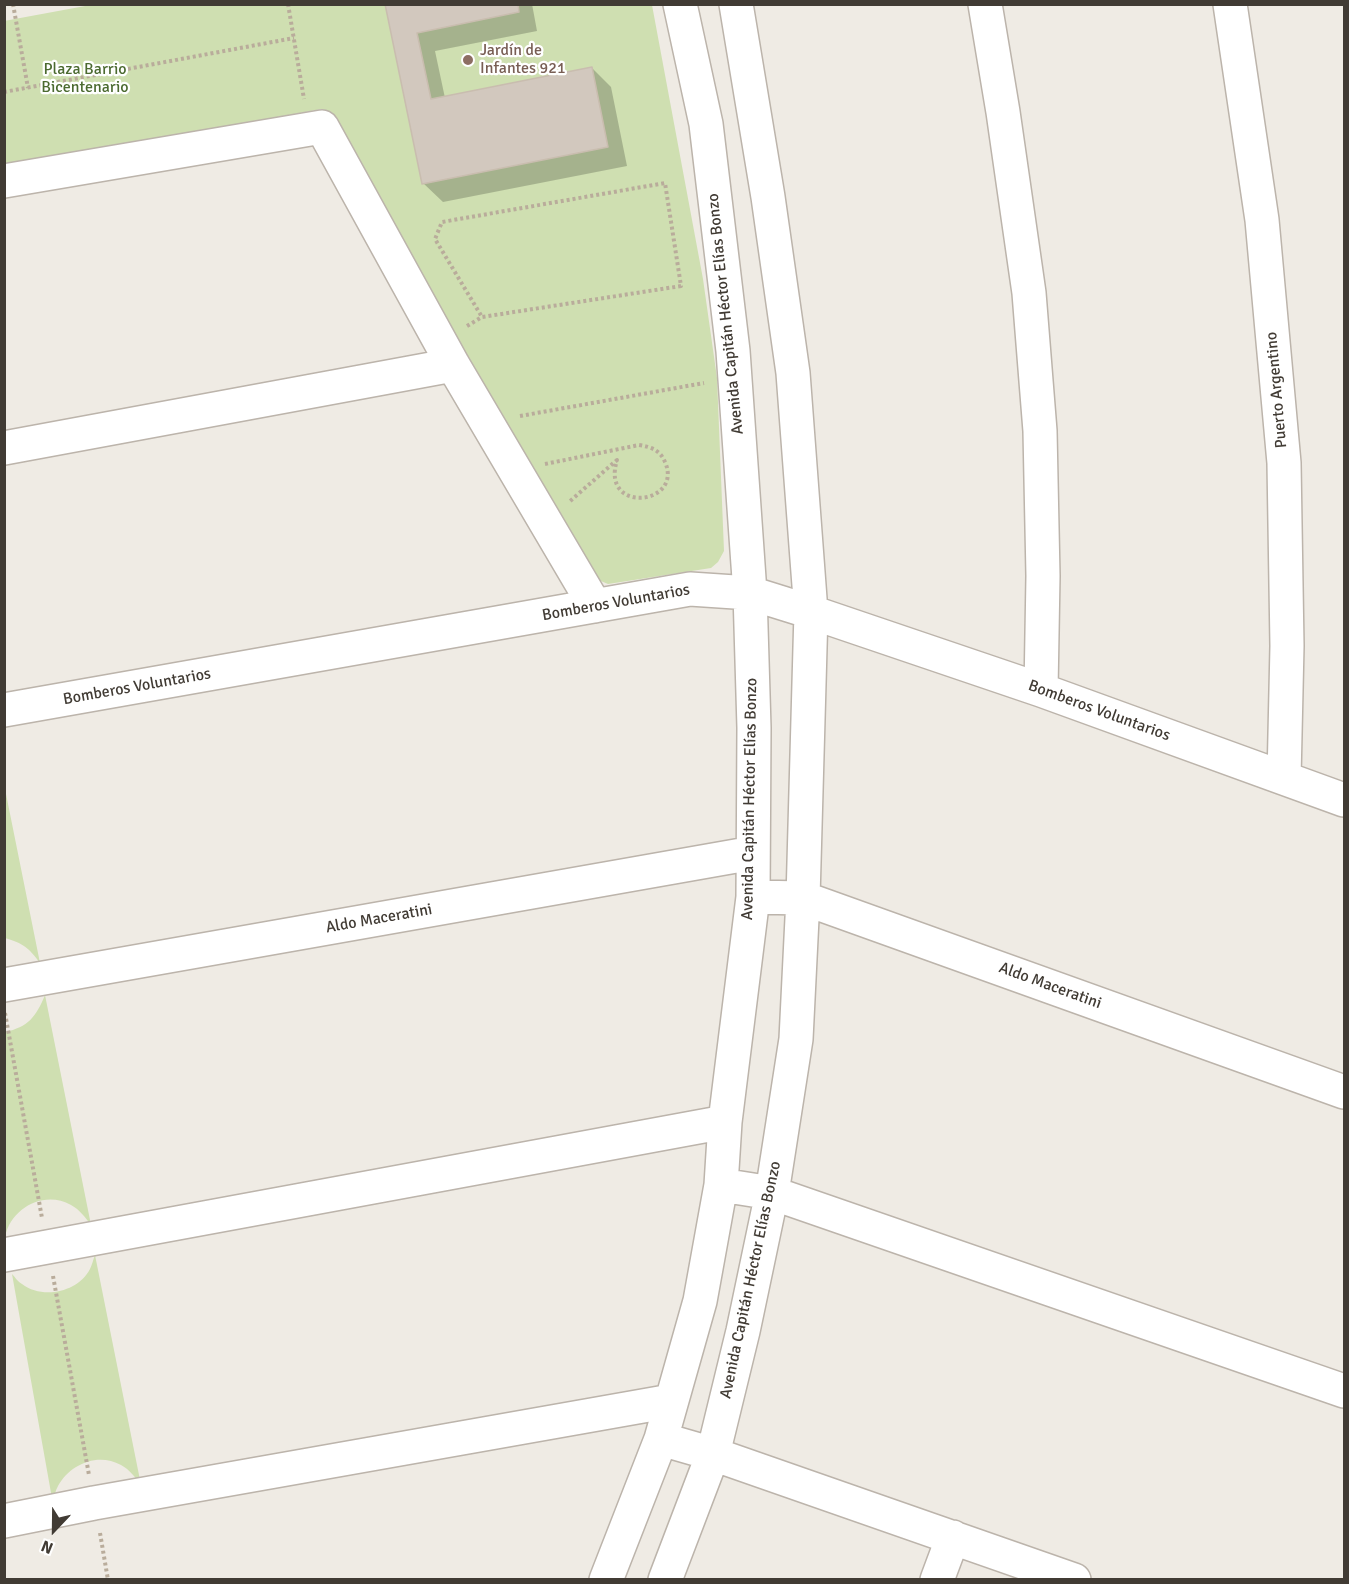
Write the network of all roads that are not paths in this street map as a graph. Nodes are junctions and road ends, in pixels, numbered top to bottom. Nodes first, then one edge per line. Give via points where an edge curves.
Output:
1 (680, 4) edge
2 (736, 4) edge
3 (985, 4) edge
4 (1230, 4) edge
5 (4, 181) edge
6 (447, 353) junction
7 (4, 448) edge
8 (750, 593) junction
9 (596, 606) junction
10 (811, 612) junction
11 (1041, 690) junction
12 (4, 710) edge
13 (1284, 778) junction
14 (1344, 800) edge
15 (753, 854) junction
16 (753, 897) junction
17 (803, 898) junction
18 (4, 985) edge
19 (1344, 1092) edge
20 (725, 1122) junction
21 (721, 1185) junction
22 (772, 1194) junction
23 (4, 1255) edge
24 (1344, 1391) edge
25 (671, 1401) junction
26 (661, 1439) junction
27 (713, 1454) junction
28 (4, 1521) edge
29 (952, 1537) junction
30 (606, 1580) edge
31 (665, 1580) edge
32 (937, 1580) edge
33 (1074, 1580) edge

1 - 8 street, Avenida Capitán Héctor Elías Bonzo via 706,124 734,378
2 - 10 street, Avenida Capitán Héctor Elías Bonzo via 793,373
3 - 11 street via 1029,293 1040,431
4 - 13 street, Puerto Argentino via 1262,220 1284,463 1287,646
5 - 6 street via 322,127
6 - 7 street
6 - 9 street
8 - 9 street, Bomberos Voluntarios via 690,589
8 - 10 street, Bomberos Voluntarios
8 - 15 street, Avenida Capitán Héctor Elías Bonzo
9 - 12 street, Bomberos Voluntarios
10 - 11 street, Bomberos Voluntarios
10 - 17 street, Avenida Capitán Héctor Elías Bonzo
11 - 13 street, Bomberos Voluntarios
13 - 14 street, Bomberos Voluntarios
15 - 16 street, Avenida Capitán Héctor Elías Bonzo
15 - 18 street, Aldo Maceratini
16 - 17 street, Aldo Maceratini
16 - 20 street, Avenida Capitán Héctor Elías Bonzo
17 - 19 street, Aldo Maceratini
17 - 22 street, Avenida Capitán Héctor Elías Bonzo via 796,1039
20 - 21 street, Avenida Capitán Héctor Elías Bonzo
20 - 23 street
21 - 22 street
21 - 25 street, Avenida Capitán Héctor Elías Bonzo via 700,1301
22 - 24 street
22 - 27 street, Avenida Capitán Héctor Elías Bonzo
25 - 26 street, Avenida Capitán Héctor Elías Bonzo
25 - 28 street
26 - 27 street
26 - 30 street, Avenida Capitán Héctor Elías Bonzo
27 - 29 street
27 - 31 street, Avenida Capitán Héctor Elías Bonzo
29 - 32 street
29 - 33 street

